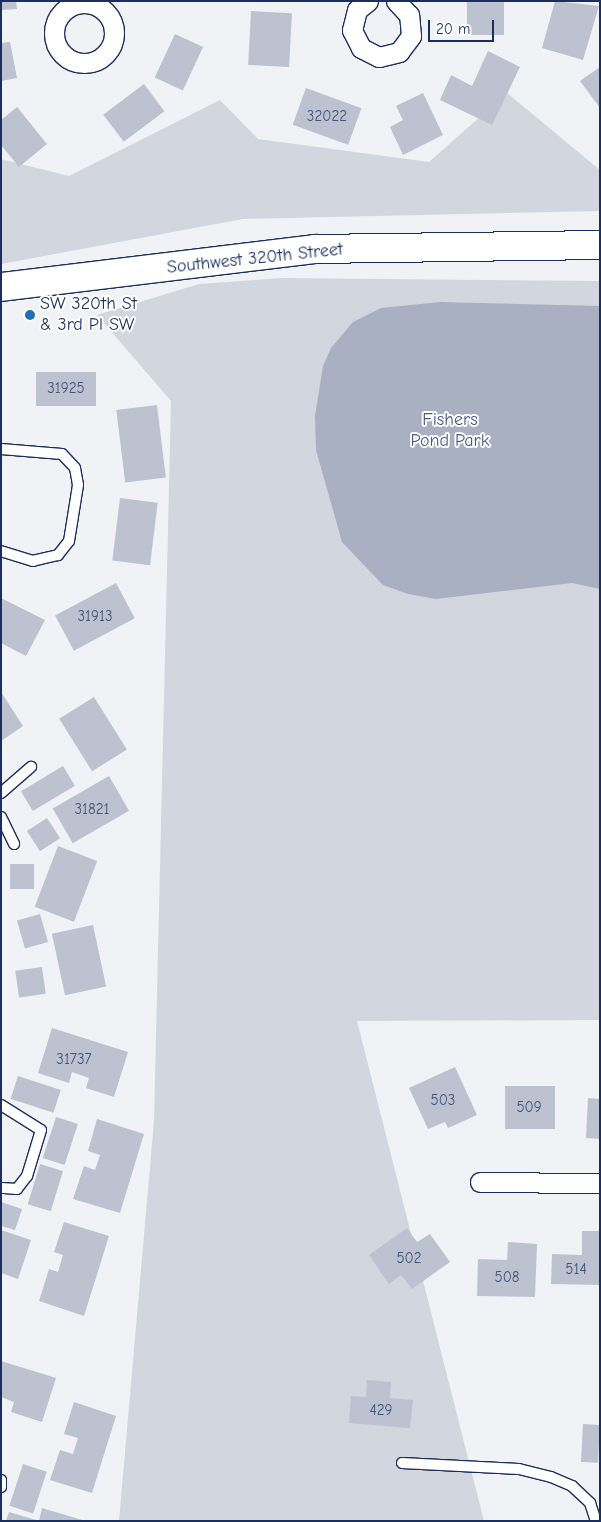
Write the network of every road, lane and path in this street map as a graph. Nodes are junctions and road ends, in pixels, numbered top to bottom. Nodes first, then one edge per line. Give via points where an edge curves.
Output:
1 (368, 1) edge
2 (396, 1) edge
3 (600, 245) edge
4 (1, 288) edge
5 (1, 449) edge
6 (1, 551) edge
7 (31, 767) dead end
8 (1, 793) edge
9 (1, 818) edge
10 (14, 844) dead end
11 (1, 1105) edge
12 (480, 1182) dead end
13 (600, 1183) edge
14 (1, 1188) edge
15 (402, 1463) dead end
16 (1, 1480) edge
17 (1, 1487) edge
18 (596, 1521) edge

1 - 2 street via 358,10 352,30 360,48 379,57 399,52 411,36 409,15
3 - 4 main road, Southwest 320th Street via 315,248
5 - 6 lane via 62,454 75,468 78,485 69,542 58,555 33,562
7 - 8 lane
9 - 10 lane
11 - 14 lane via 41,1130 27,1176 17,1189
12 - 13 street
15 - 18 lane via 519,1469 551,1477 572,1486 590,1503
16 - 17 lane

